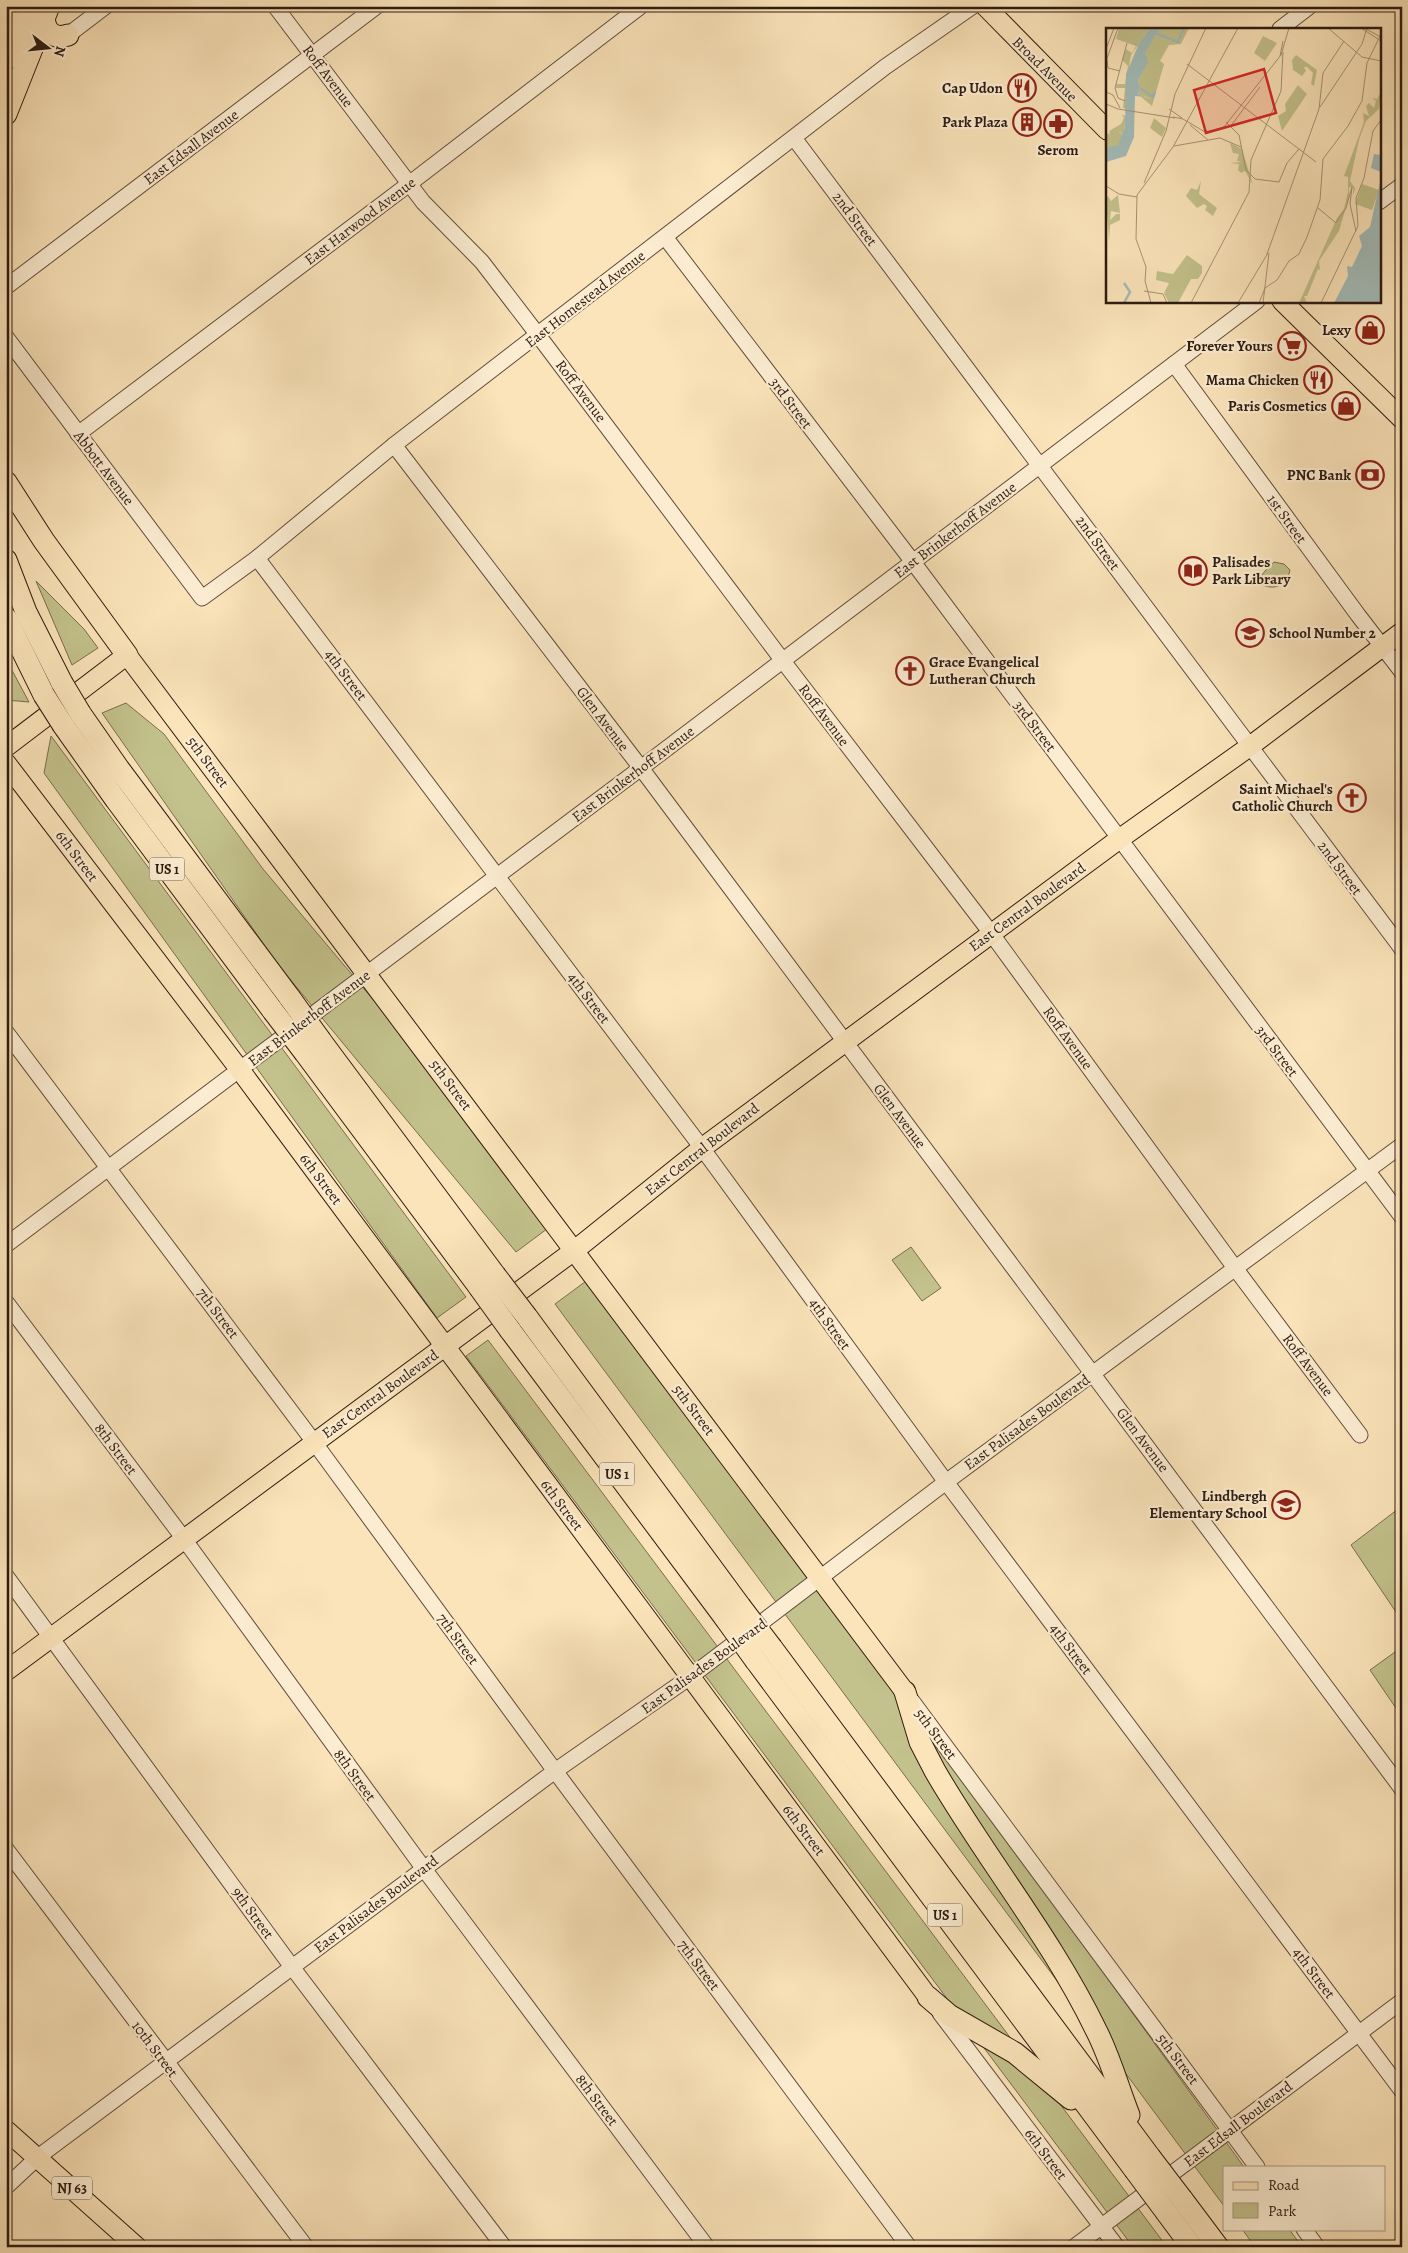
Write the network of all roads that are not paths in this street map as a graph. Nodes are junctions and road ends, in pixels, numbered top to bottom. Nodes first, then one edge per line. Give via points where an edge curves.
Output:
1 (8, 6) edge
2 (106, 6) edge
3 (274, 6) edge
4 (377, 6) edge
5 (641, 6) edge
6 (973, 6) edge
7 (985, 6) edge
8 (1310, 6) edge
9 (40, 10) edge
10 (6, 11) edge
11 (1281, 28) edge
12 (68, 35) joint
13 (312, 55) junction
14 (6, 60) edge
15 (6, 114) edge
16 (1106, 129) edge
17 (794, 138) junction
18 (409, 184) junction
19 (1402, 185) edge
20 (1380, 201) edge
21 (665, 237) junction
22 (6, 287) edge
23 (1256, 302) edge
24 (1283, 302) edge
25 (538, 335) junction
26 (6, 337) edge
27 (1174, 364) junction
28 (1399, 413) edge
29 (78, 434) junction
30 (394, 445) junction
31 (1041, 465) junction
32 (6, 482) edge
33 (257, 558) junction
34 (6, 560) edge
35 (913, 562) junction
36 (202, 598) joint
37 (6, 618) edge
38 (1402, 632) edge
39 (1383, 647) junction
40 (127, 655) junction
41 (782, 661) junction
42 (1402, 672) edge
43 (6, 747) edge
44 (1249, 747) junction
45 (6, 763) edge
46 (641, 768) junction
47 (1118, 840) junction
48 (497, 875) junction
49 (991, 933) junction
50 (1402, 948) edge
51 (367, 973) junction
52 (281, 1004) junction
53 (6, 1032) edge
54 (844, 1042) junction
55 (240, 1070) junction
56 (1402, 1145) edge
57 (702, 1148) junction
58 (109, 1168) junction
59 (1367, 1170) junction
60 (1402, 1218) edge
61 (6, 1245) edge
62 (575, 1250) junction
63 (1236, 1268) junction
64 (6, 1302) edge
65 (445, 1346) junction
66 (1094, 1373) junction
67 (1360, 1435) dead end
68 (314, 1442) junction
69 (946, 1482) junction
70 (184, 1539) junction
71 (6, 1576) edge
72 (821, 1580) junction
73 (52, 1638) junction
74 (764, 1655) junction
75 (6, 1671) edge
76 (690, 1677) junction
77 (905, 1692) junction
78 (555, 1771) junction
79 (1402, 1789) edge
80 (6, 1849) edge
81 (424, 1869) junction
82 (292, 1967) junction
83 (928, 1997) junction
84 (1402, 2001) edge
85 (1359, 2033) junction
86 (165, 2062) junction
87 (1402, 2091) edge
88 (1101, 2125) junction
89 (6, 2130) edge
90 (1231, 2131) junction
91 (1138, 2139) junction
92 (38, 2157) junction
93 (1142, 2163) junction
94 (1256, 2166) edge
95 (6, 2187) edge
96 (1174, 2206) junction
97 (1102, 2226) junction
98 (1305, 2230) edge
99 (137, 2247) edge
100 (306, 2247) edge
101 (504, 2247) edge
102 (707, 2247) edge
103 (909, 2247) edge
104 (1074, 2247) edge
105 (1117, 2247) edge
106 (1192, 2247) edge
107 (1218, 2247) edge
108 (1317, 2247) edge

1 - 10 highway
2 - 12 street
3 - 13 street, Roff Avenue
4 - 13 street, East Edsall Avenue
5 - 18 street, East Harwood Avenue
6 - 17 street, East Homestead Avenue via 886,67
7 - 16 main road, Broad Avenue
8 - 11 street
9 - 12 highway via 49,32 57,36
9 - 14 highway
9 - 15 highway
13 - 18 street, Roff Avenue
13 - 22 street, East Edsall Avenue
17 - 21 street, East Homestead Avenue
17 - 31 street, 2nd Street
18 - 25 street, Roff Avenue via 482,262
18 - 29 street, East Harwood Avenue
19 - 20 street
21 - 25 street, East Homestead Avenue
21 - 35 street, 3rd Street
23 - 27 street, East Brinkerhoff Avenue
24 - 28 main road
25 - 30 street, East Homestead Avenue
25 - 41 street, Roff Avenue
26 - 29 street, Abbott Avenue
27 - 31 street, East Brinkerhoff Avenue
27 - 39 street, 1st Street
29 - 36 street, Abbott Avenue
30 - 33 street, East Homestead Avenue
30 - 46 street, Glen Avenue
31 - 35 street, East Brinkerhoff Avenue
31 - 44 street, 2nd Street
32 - 40 highway via 44,541
33 - 36 street, East Homestead Avenue
33 - 48 street, 4th Street
34 - 52 highway, US 1, bridge via 26,612 80,713
35 - 41 street, East Brinkerhoff Avenue
35 - 47 street, 3rd Street
37 - 52 highway, US 1, bridge via 44,694 116,800
38 - 39 main road, East Central Boulevard
39 - 42 street, 1st Street
39 - 44 main road, East Central Boulevard
40 - 43 main road
40 - 51 main road, 5th Street
41 - 46 street, East Brinkerhoff Avenue
41 - 49 street, Roff Avenue
44 - 47 main road, East Central Boulevard
44 - 50 street, 2nd Street
45 - 55 main road, 6th Street
46 - 48 street, East Brinkerhoff Avenue
46 - 54 street, Glen Avenue
47 - 49 main road, East Central Boulevard
47 - 59 street, 3rd Street
48 - 51 street, East Brinkerhoff Avenue
48 - 57 street, 4th Street
49 - 54 main road, East Central Boulevard
49 - 63 street, Roff Avenue
51 - 55 street, East Brinkerhoff Avenue
51 - 62 main road, 5th Street
52 - 74 highway, US 1, bridge
53 - 58 street, 7th Street
54 - 57 main road, East Central Boulevard
54 - 66 street, Glen Avenue
55 - 58 street, East Brinkerhoff Avenue
55 - 65 main road, 6th Street
56 - 59 street, East Palisades Boulevard
57 - 62 main road, East Central Boulevard
57 - 69 street, 4th Street
58 - 61 street, East Brinkerhoff Avenue
58 - 68 street, 7th Street
59 - 60 street, 3rd Street
59 - 63 street, East Palisades Boulevard
62 - 65 main road, East Central Boulevard
62 - 72 main road, 5th Street
63 - 66 street, East Palisades Boulevard
63 - 67 street, Roff Avenue
64 - 70 street, 8th Street
65 - 68 main road, East Central Boulevard
65 - 76 main road, 6th Street
66 - 69 street, East Palisades Boulevard
66 - 79 street, Glen Avenue
68 - 70 main road, East Central Boulevard
68 - 78 street, 7th Street
69 - 72 street, East Palisades Boulevard
69 - 85 street, 4th Street
70 - 73 main road, East Central Boulevard
70 - 81 street, 8th Street
71 - 73 street, 9th Street
72 - 76 street, East Palisades Boulevard
72 - 77 main road, 5th Street
73 - 75 main road, East Central Boulevard
73 - 82 street, 9th Street
74 - 88 highway, US 1
74 - 91 highway, US 1
76 - 78 street, East Palisades Boulevard
76 - 83 main road, 6th Street
77 - 90 street, 5th Street
77 - 91 highway via 920,1742 931,1765 1061,1967 1096,2029
78 - 81 street, East Palisades Boulevard
78 - 103 street, 7th Street
80 - 86 street, 10th Street
81 - 82 street, East Palisades Boulevard
81 - 102 street, 8th Street
82 - 86 street, East Palisades Boulevard
82 - 101 street, 9th Street
83 - 88 highway via 949,2015 1025,2060
83 - 97 street, 6th Street
84 - 85 street, East Edsall Boulevard
85 - 87 street, 4th Street
85 - 90 street, East Edsall Boulevard
86 - 92 street, East Palisades Boulevard
86 - 100 street, 10th Street
88 - 93 highway, US 1
89 - 92 main road, NJ 63
90 - 94 street, 5th Street
90 - 97 street, East Edsall Boulevard
91 - 93 highway, US 1
92 - 95 street, East Palisades Boulevard
92 - 99 main road, NJ 63
93 - 96 highway, US 1, bridge
96 - 106 highway, US 1
96 - 107 highway, US 1
97 - 104 street, East Edsall Boulevard
97 - 105 street, 6th Street
98 - 108 street

